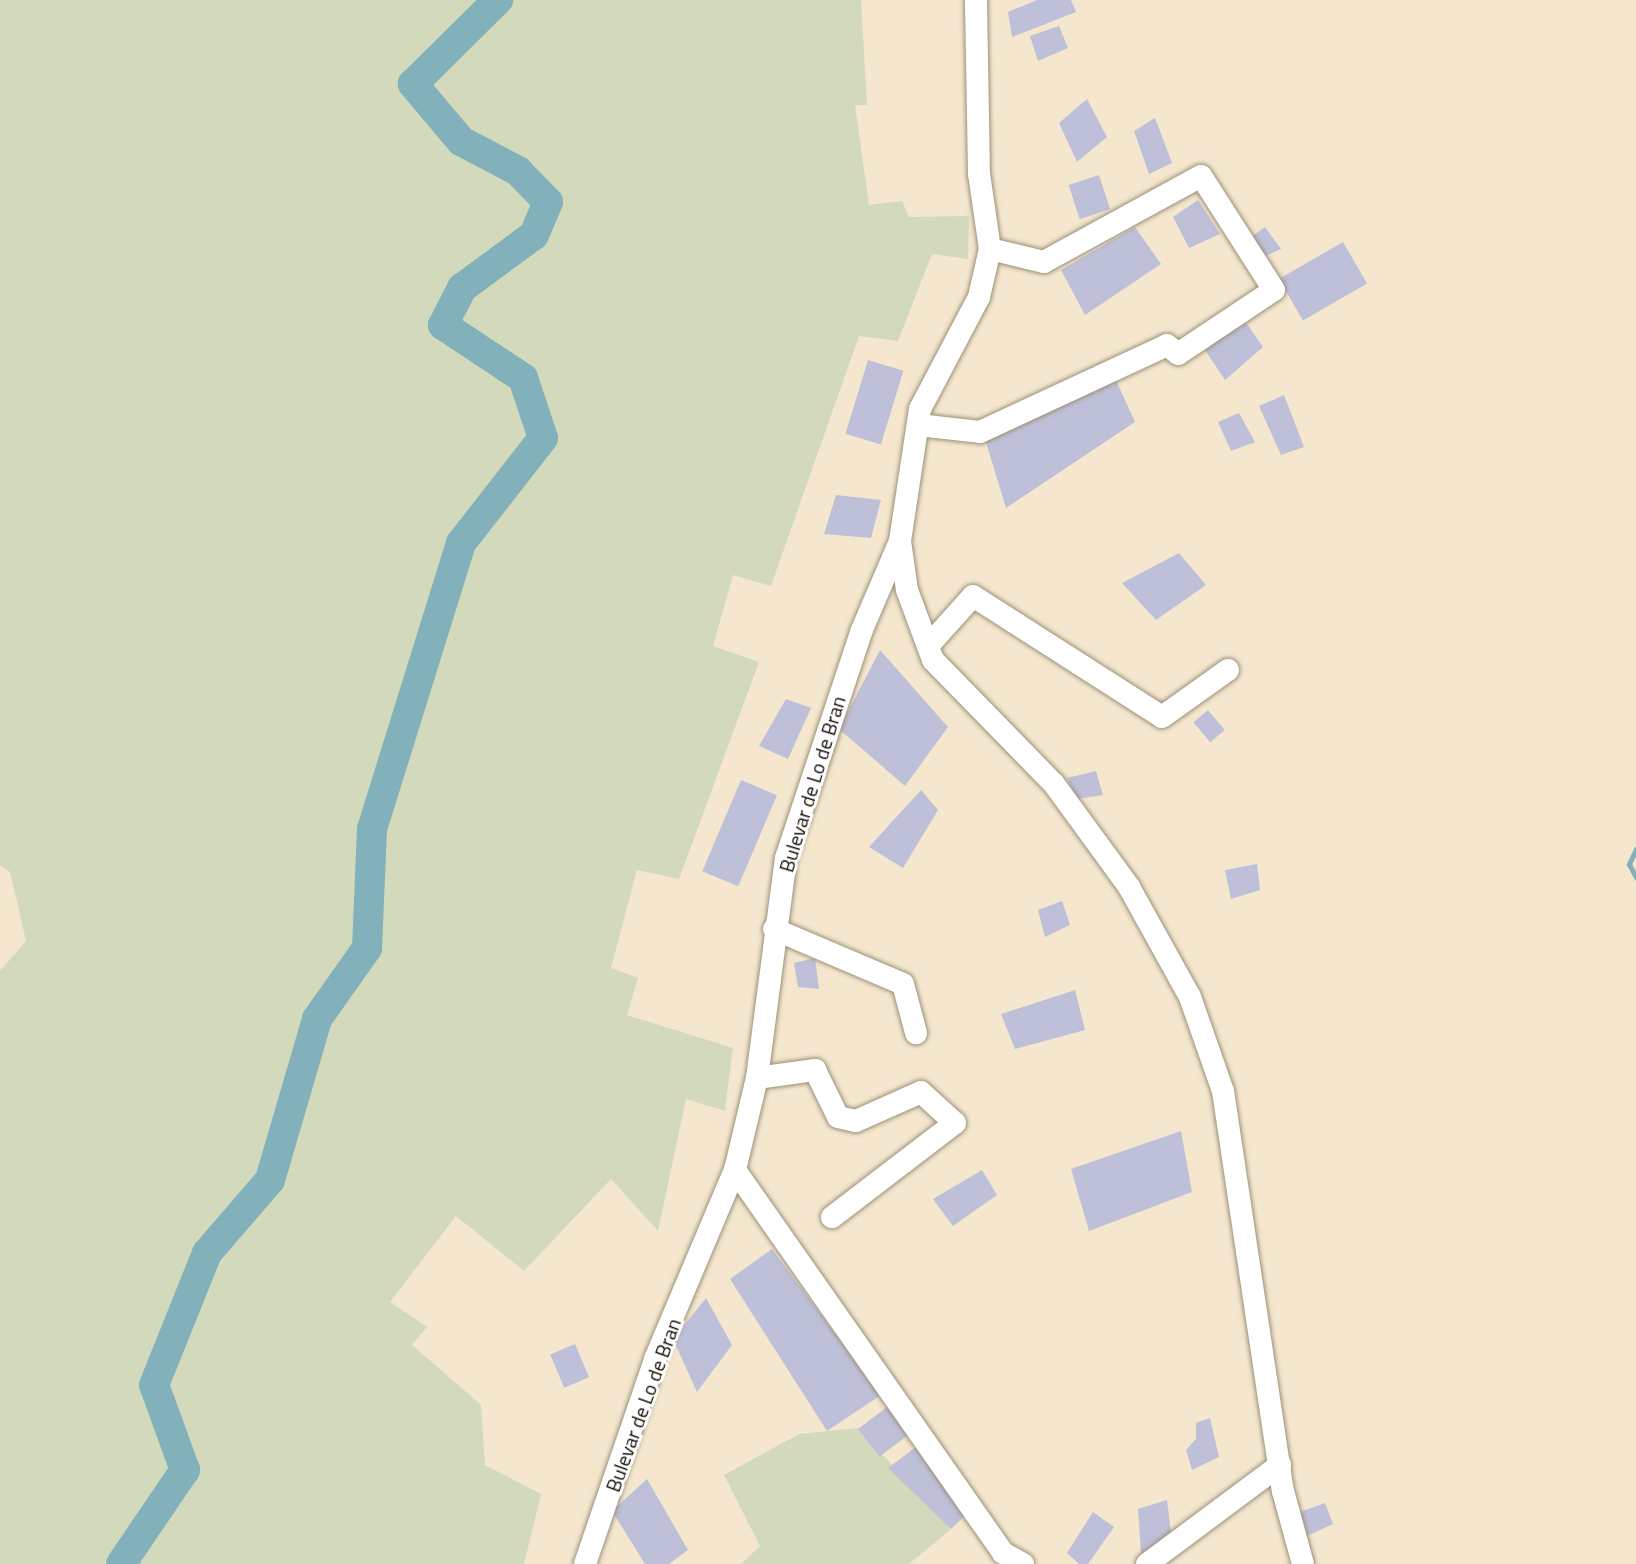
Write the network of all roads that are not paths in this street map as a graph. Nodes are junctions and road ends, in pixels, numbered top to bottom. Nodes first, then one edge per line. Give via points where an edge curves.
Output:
1 (976, 0) edge
2 (990, 249) junction
3 (918, 425) junction
4 (900, 541) junction
5 (928, 646) junction
6 (1228, 670) dead end
7 (774, 929) junction
8 (916, 1033) dead end
9 (757, 1078) junction
10 (735, 1170) junction
11 (832, 1217) dead end
12 (1280, 1465) junction
13 (585, 1564) edge
14 (1023, 1564) edge
15 (1147, 1564) edge
16 (1303, 1564) edge

1 - 2 street, Bulevar de Lo de Bran via 979,174
2 - 3 street, Bulevar de Lo de Bran via 979,297
2 - 3 street via 1044,262 1201,176 1274,290 1178,354 1167,345 980,432
3 - 4 street, Bulevar de Lo de Bran
4 - 5 street via 907,590
4 - 7 street, Bulevar de Lo de Bran via 786,858
5 - 6 street via 973,596 1162,717
5 - 12 street via 1054,784 1129,887 1190,997 1223,1091
7 - 8 street via 903,984
7 - 9 street, Bulevar de Lo de Bran
9 - 10 street, Bulevar de Lo de Bran
9 - 11 street via 815,1070 838,1117 856,1121 921,1092 955,1123
10 - 13 street, Bulevar de Lo de Bran via 655,1359
10 - 14 street via 1003,1553
12 - 15 street
12 - 16 street

